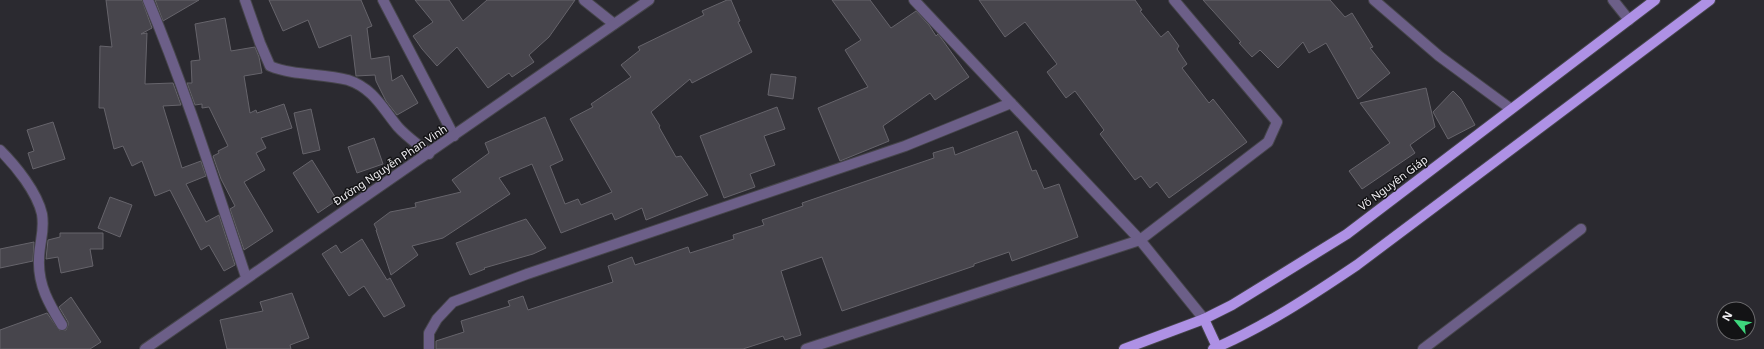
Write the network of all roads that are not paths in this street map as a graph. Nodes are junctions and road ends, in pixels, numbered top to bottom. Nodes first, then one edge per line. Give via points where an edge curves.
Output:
1 (148, 0) edge
2 (245, 0) edge
3 (383, 0) edge
4 (584, 0) edge
5 (649, 0) edge
6 (914, 0) edge
7 (1174, 0) edge
8 (1374, 0) edge
9 (1613, 0) edge
10 (1656, 0) edge
11 (1710, 0) edge
12 (1629, 20) junction
13 (614, 24) junction
14 (1011, 104) junction
15 (1511, 109) junction
16 (454, 136) junction
17 (0, 150) edge
18 (428, 154) junction
19 (1581, 228) dead end
20 (1140, 240) junction
21 (246, 277) junction
22 (1204, 319) junction
23 (62, 325) dead end
24 (1215, 348) edge
25 (144, 349) edge
26 (429, 349) edge
27 (806, 349) edge
28 (1124, 349) edge
29 (1423, 349) edge

1 - 21 street via 164,37
2 - 18 street via 270,66 279,70 349,80 364,88 381,104 399,128
3 - 16 street
4 - 13 street
5 - 13 street, Đường Nguyễn Phan Vinh
6 - 14 street
7 - 20 street via 1276,122 1268,142
8 - 15 street via 1439,56
9 - 12 street
10 - 12 main road, Võ Nguyên Giáp
11 - 24 main road via 1357,265 1301,302 1244,335
12 - 15 main road, Võ Nguyên Giáp
13 - 16 street, Đường Nguyễn Phan Vinh
14 - 20 street
14 - 26 street via 905,146 526,274 453,302 437,319 429,333
15 - 22 main road, Võ Nguyên Giáp via 1347,234 1232,305
16 - 18 street, Đường Nguyễn Phan Vinh
17 - 23 street via 16,166 31,189 41,213 44,233 39,259 41,284
18 - 21 street, Đường Nguyễn Phan Vinh
19 - 29 street
20 - 22 street
20 - 27 street
21 - 25 street, Đường Nguyễn Phan Vinh
22 - 24 main road
22 - 28 main road, Võ Nguyên Giáp

